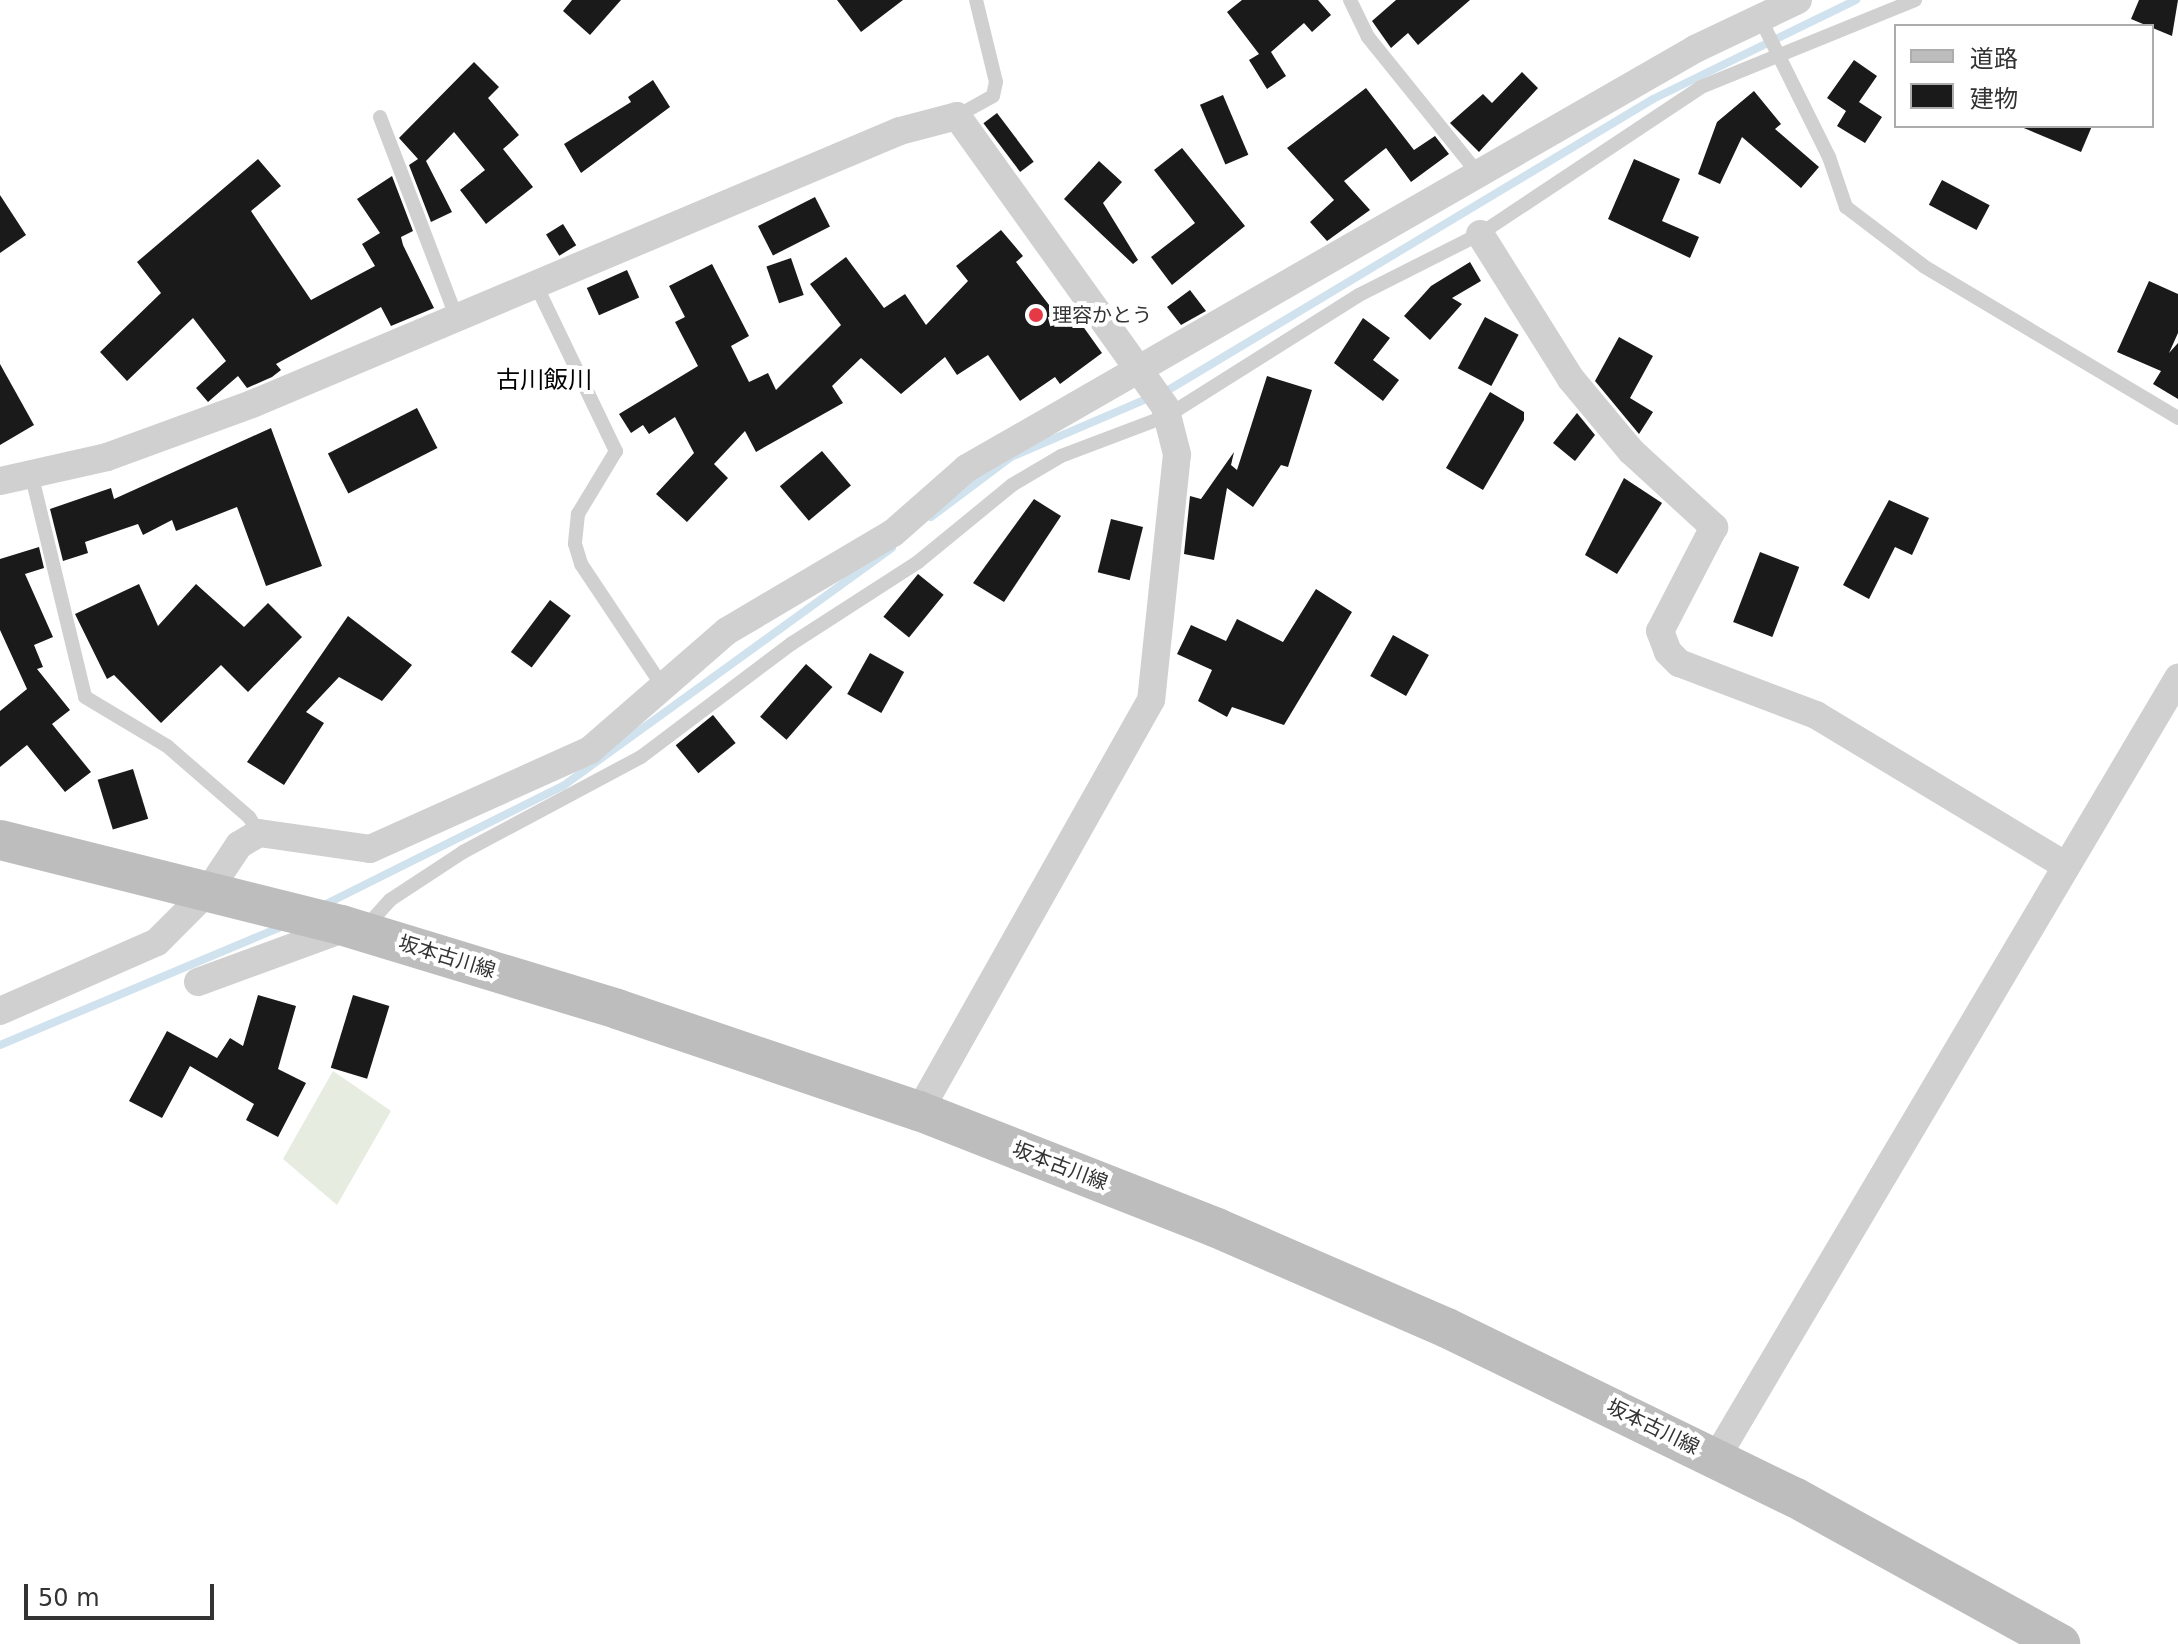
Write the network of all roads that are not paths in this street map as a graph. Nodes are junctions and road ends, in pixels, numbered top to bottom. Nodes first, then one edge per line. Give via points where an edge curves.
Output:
1 (976, 0) edge
2 (1350, 0) edge
3 (1798, 0) edge
4 (1915, 0) edge
5 (1756, 13) edge
6 (1778, 52) junction
7 (957, 116) junction
8 (380, 117) dead end
9 (1480, 176) junction
10 (1480, 234) junction
11 (535, 283) junction
12 (455, 313) junction
13 (1139, 372) junction
14 (1166, 412) junction
15 (2178, 418) edge
16 (31, 473) junction
17 (0, 481) edge
18 (2178, 678) edge
19 (663, 687) junction
20 (259, 833) junction
21 (0, 840) edge
22 (2063, 864) junction
23 (209, 890) junction
24 (350, 928) junction
25 (198, 982) dead end
26 (0, 1011) edge
27 (919, 1111) junction
28 (1716, 1458) junction
29 (2060, 1644) edge

1 - 7 lane via 996,82 993,96
2 - 9 lane via 1368,37
3 - 5 street
4 - 6 lane via 1810,48
5 - 6 lane
5 - 9 street
6 - 10 lane via 1701,87
6 - 15 lane via 1829,157 1846,207 1925,267
7 - 11 street via 900,131
7 - 13 street
8 - 12 lane
9 - 13 street
10 - 14 lane via 1359,295
10 - 22 street via 1571,379 1631,451 1714,527 1660,631 1668,652 1679,663 1816,715
11 - 12 street
11 - 19 lane via 616,451 578,514 575,544 581,564
12 - 16 street via 252,404 107,457
13 - 14 street
13 - 19 street via 967,468 893,533 727,631
14 - 24 lane via 1061,456 1012,485 918,562 791,644 641,757 463,852
14 - 27 street via 1177,454 1151,700
16 - 17 street
16 - 20 lane via 85,697 167,746 249,817
18 - 22 street
19 - 20 street via 590,750 370,849
20 - 23 street via 239,845
21 - 23 main road, 坂本古川線
22 - 28 street
23 - 24 main road, 坂本古川線
23 - 26 street via 157,942
24 - 25 street
24 - 27 main road, 坂本古川線
27 - 28 main road, 坂本古川線 via 1246,1240 1447,1328
28 - 29 main road, 坂本古川線

